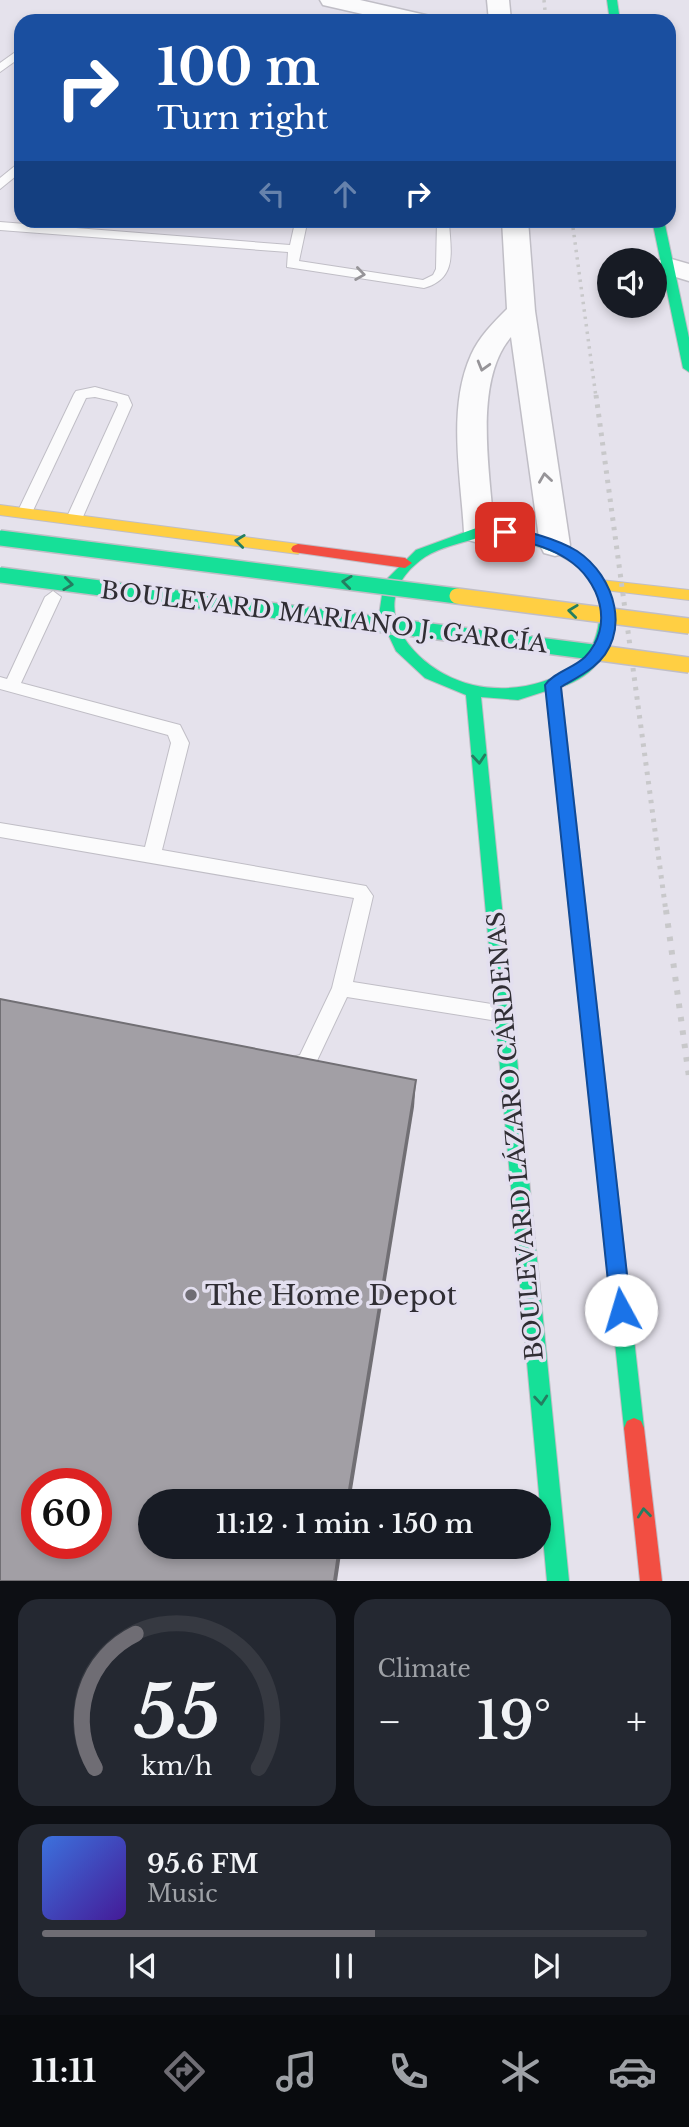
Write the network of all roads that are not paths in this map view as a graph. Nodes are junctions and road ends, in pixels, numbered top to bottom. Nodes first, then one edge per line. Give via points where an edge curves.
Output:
1 (331, 0) edge
2 (392, 14) edge
3 (14, 57) edge
4 (0, 69) edge
5 (14, 173) edge
6 (0, 186) edge
7 (26, 228) edge
8 (300, 228) edge
9 (443, 228) edge
10 (516, 228) edge
11 (661, 228) edge
12 (296, 249) junction
13 (678, 270) edge
14 (521, 311) junction
15 (689, 368) edge
16 (0, 510) edge
17 (25, 513) junction
18 (74, 519) junction
19 (479, 532) junction
20 (0, 538) edge
21 (267, 545) junction
22 (555, 545) junction
23 (405, 563) junction
24 (0, 575) edge
25 (601, 585) junction
26 (0, 591) edge
27 (689, 595) edge
28 (53, 597) junction
29 (250, 620) junction
30 (689, 626) edge
31 (392, 638) junction
32 (590, 662) junction
33 (689, 665) edge
34 (689, 678) edge
35 (6, 684) edge
36 (553, 685) junction
37 (473, 691) junction
38 (0, 830) edge
39 (152, 856) junction
40 (342, 988) junction
41 (504, 1014) junction
42 (270, 1063) edge
43 (558, 1581) edge
44 (651, 1581) edge

1 - 2 street
3 - 4 lane
5 - 6 lane
7 - 12 lane
8 - 12 lane
12 -> 9 lane via 292,264 424,284 438,278 443,269
10 - 14 street
11 - 13 main road
13 - 15 main road
14 -> 19 street via 482,361 474,413
22 -> 14 street
16 - 17 main road
17 - 18 main road
17 - 18 lane via 81,394 124,399
21 -> 18 main road
19 - 22 main road via 530,537
19 - 23 main road via 451,537
30 -> 20 main road, BOULEVARD MARIANO J. GARCÍA, bridge
21 - 23 main road
21 - 29 main road via 279,568 279,579 271,601
22 - 25 main road via 573,556
23 - 31 main road via 389,586 385,611
24 -> 33 main road, BOULEVARD MARIANO J. GARCÍA, bridge
25 - 27 main road
25 - 32 main road via 609,625
26 - 28 main road
28 - 29 main road
28 - 35 lane
29 - 31 main road
31 - 37 main road via 404,656 423,671
32 - 34 main road
32 - 36 main road
35 - 39 lane via 174,730 180,743
36 - 37 main road via 501,694
44 -> 36 main road
37 -> 41 main road, BOULEVARD LÁZARO CÁRDENAS
38 - 39 lane
39 - 40 lane via 360,891 364,896
40 - 41 lane
40 - 42 lane via 307,1061 295,1068
41 -> 43 main road, BOULEVARD LÁZARO CÁRDENAS

